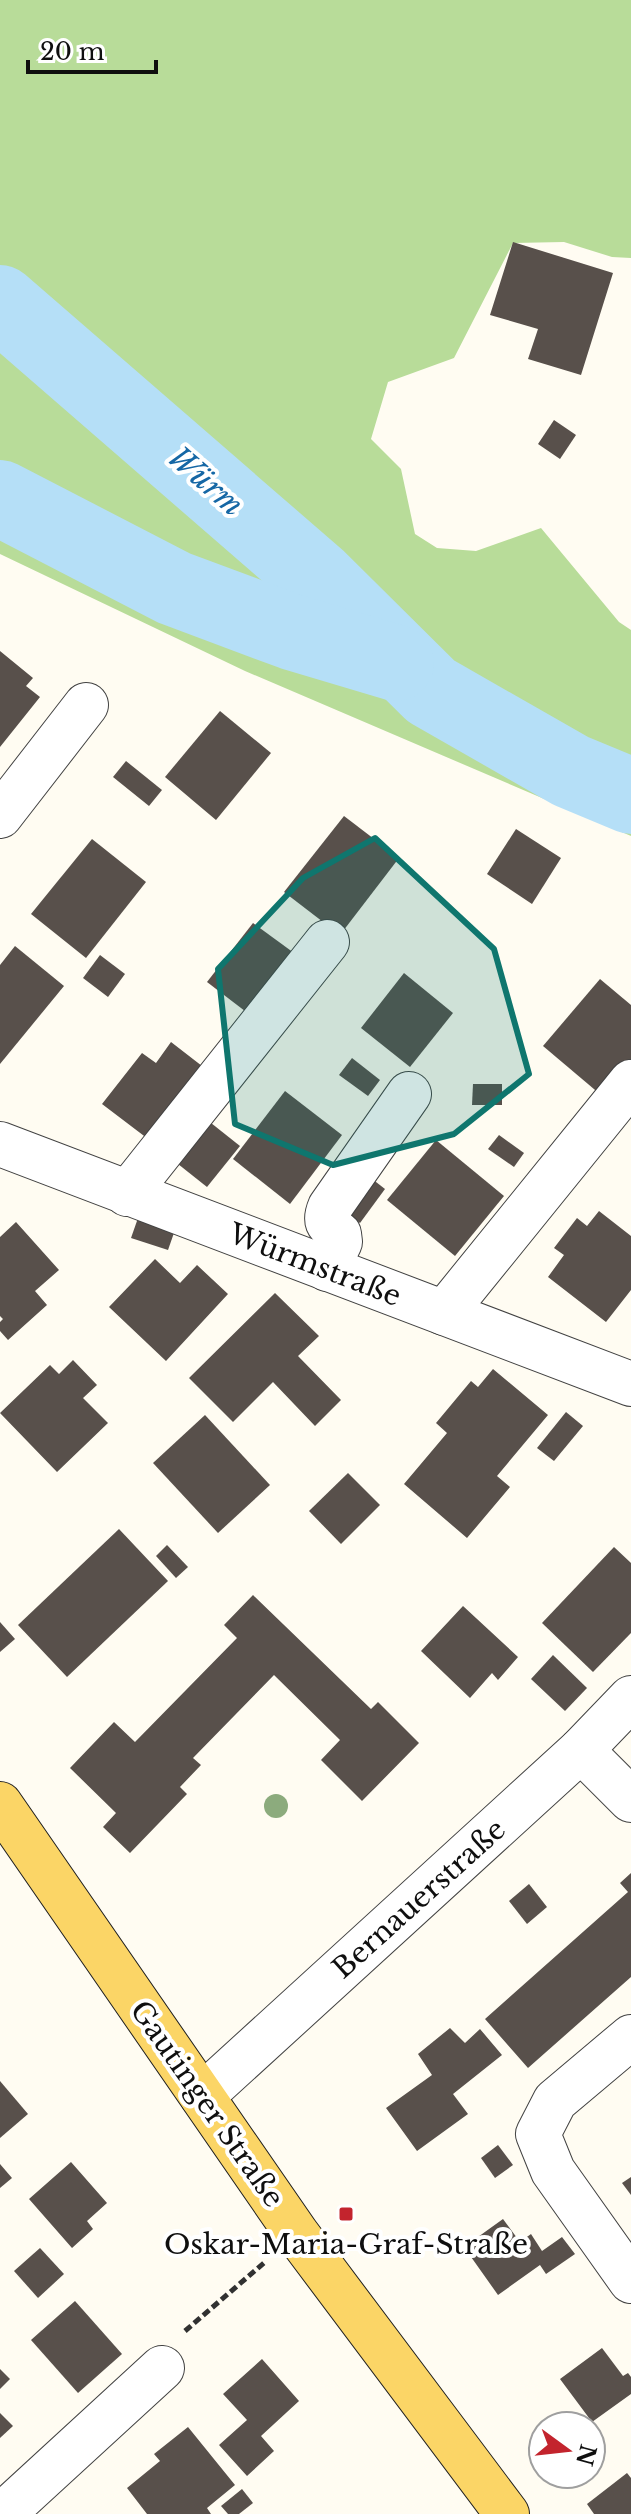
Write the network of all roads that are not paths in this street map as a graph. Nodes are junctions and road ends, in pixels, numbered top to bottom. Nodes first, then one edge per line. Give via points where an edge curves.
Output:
1 (86, 705) dead end
2 (0, 816) edge
3 (327, 942) dead end
4 (631, 1082) edge
5 (409, 1094) dead end
6 (0, 1144) edge
7 (127, 1194) junction
8 (327, 1269) junction
9 (444, 1313) junction
10 (631, 1384) edge
11 (631, 1698) edge
12 (581, 1750) junction
13 (631, 1800) edge
14 (0, 1804) edge
15 (631, 2037) edge
16 (202, 2096) junction
17 (631, 2281) edge
18 (162, 2368) road end
19 (29, 2505) edge
20 (507, 2514) edge

1 - 2 street
3 - 7 street
4 - 9 street
5 - 8 street via 330,1207 328,1225 340,1242
6 - 7 street, Würmstraße
7 - 8 street, Würmstraße
8 - 9 street, Würmstraße
9 - 10 street, Würmstraße
11 - 12 street, Bernauerstraße
12 - 13 street
12 - 16 street, Bernauerstraße
14 - 16 main road, Gautinger Straße
15 - 17 street via 555,2101 538,2134 553,2171
16 - 20 main road, Gautinger Straße via 297,2234
18 - 19 street

